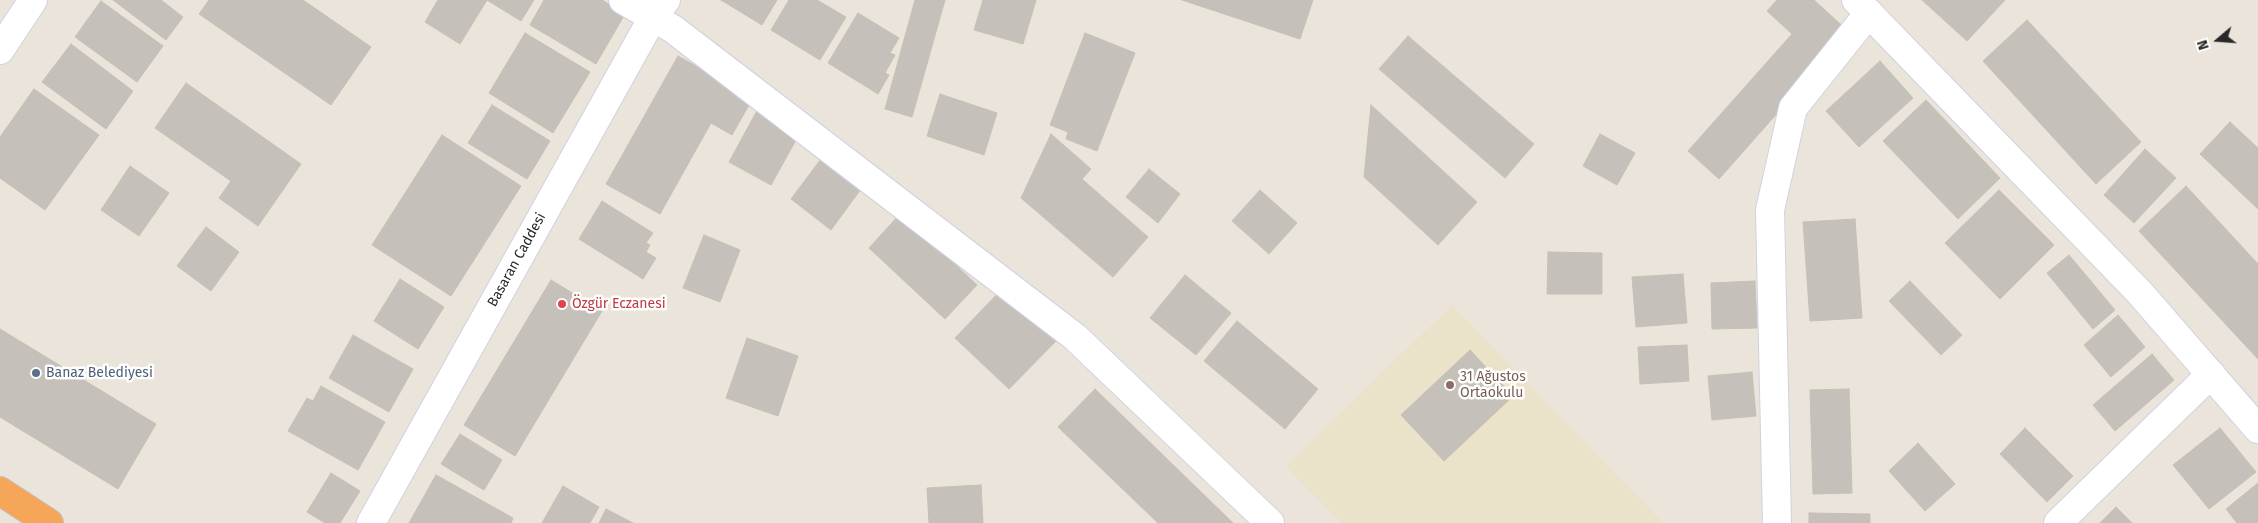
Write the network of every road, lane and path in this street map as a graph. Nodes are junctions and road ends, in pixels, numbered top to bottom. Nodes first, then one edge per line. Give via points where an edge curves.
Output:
1 (33, 0) edge
2 (623, 0) edge
3 (1863, 6) edge
4 (660, 8) edge
5 (0, 50) edge
6 (2211, 374) junction
7 (2258, 429) edge
8 (0, 492) edge
9 (49, 523) edge
10 (371, 523) edge
11 (1270, 523) edge
12 (1777, 523) edge
13 (2058, 523) edge

1 - 5 street
2 - 4 street
3 - 6 street via 2140,293
3 - 12 street via 1793,108 1770,210
4 - 10 street, Basaran Caddesi
4 - 11 street via 673,29 1075,337
6 - 7 street
6 - 13 street
8 - 9 highway

